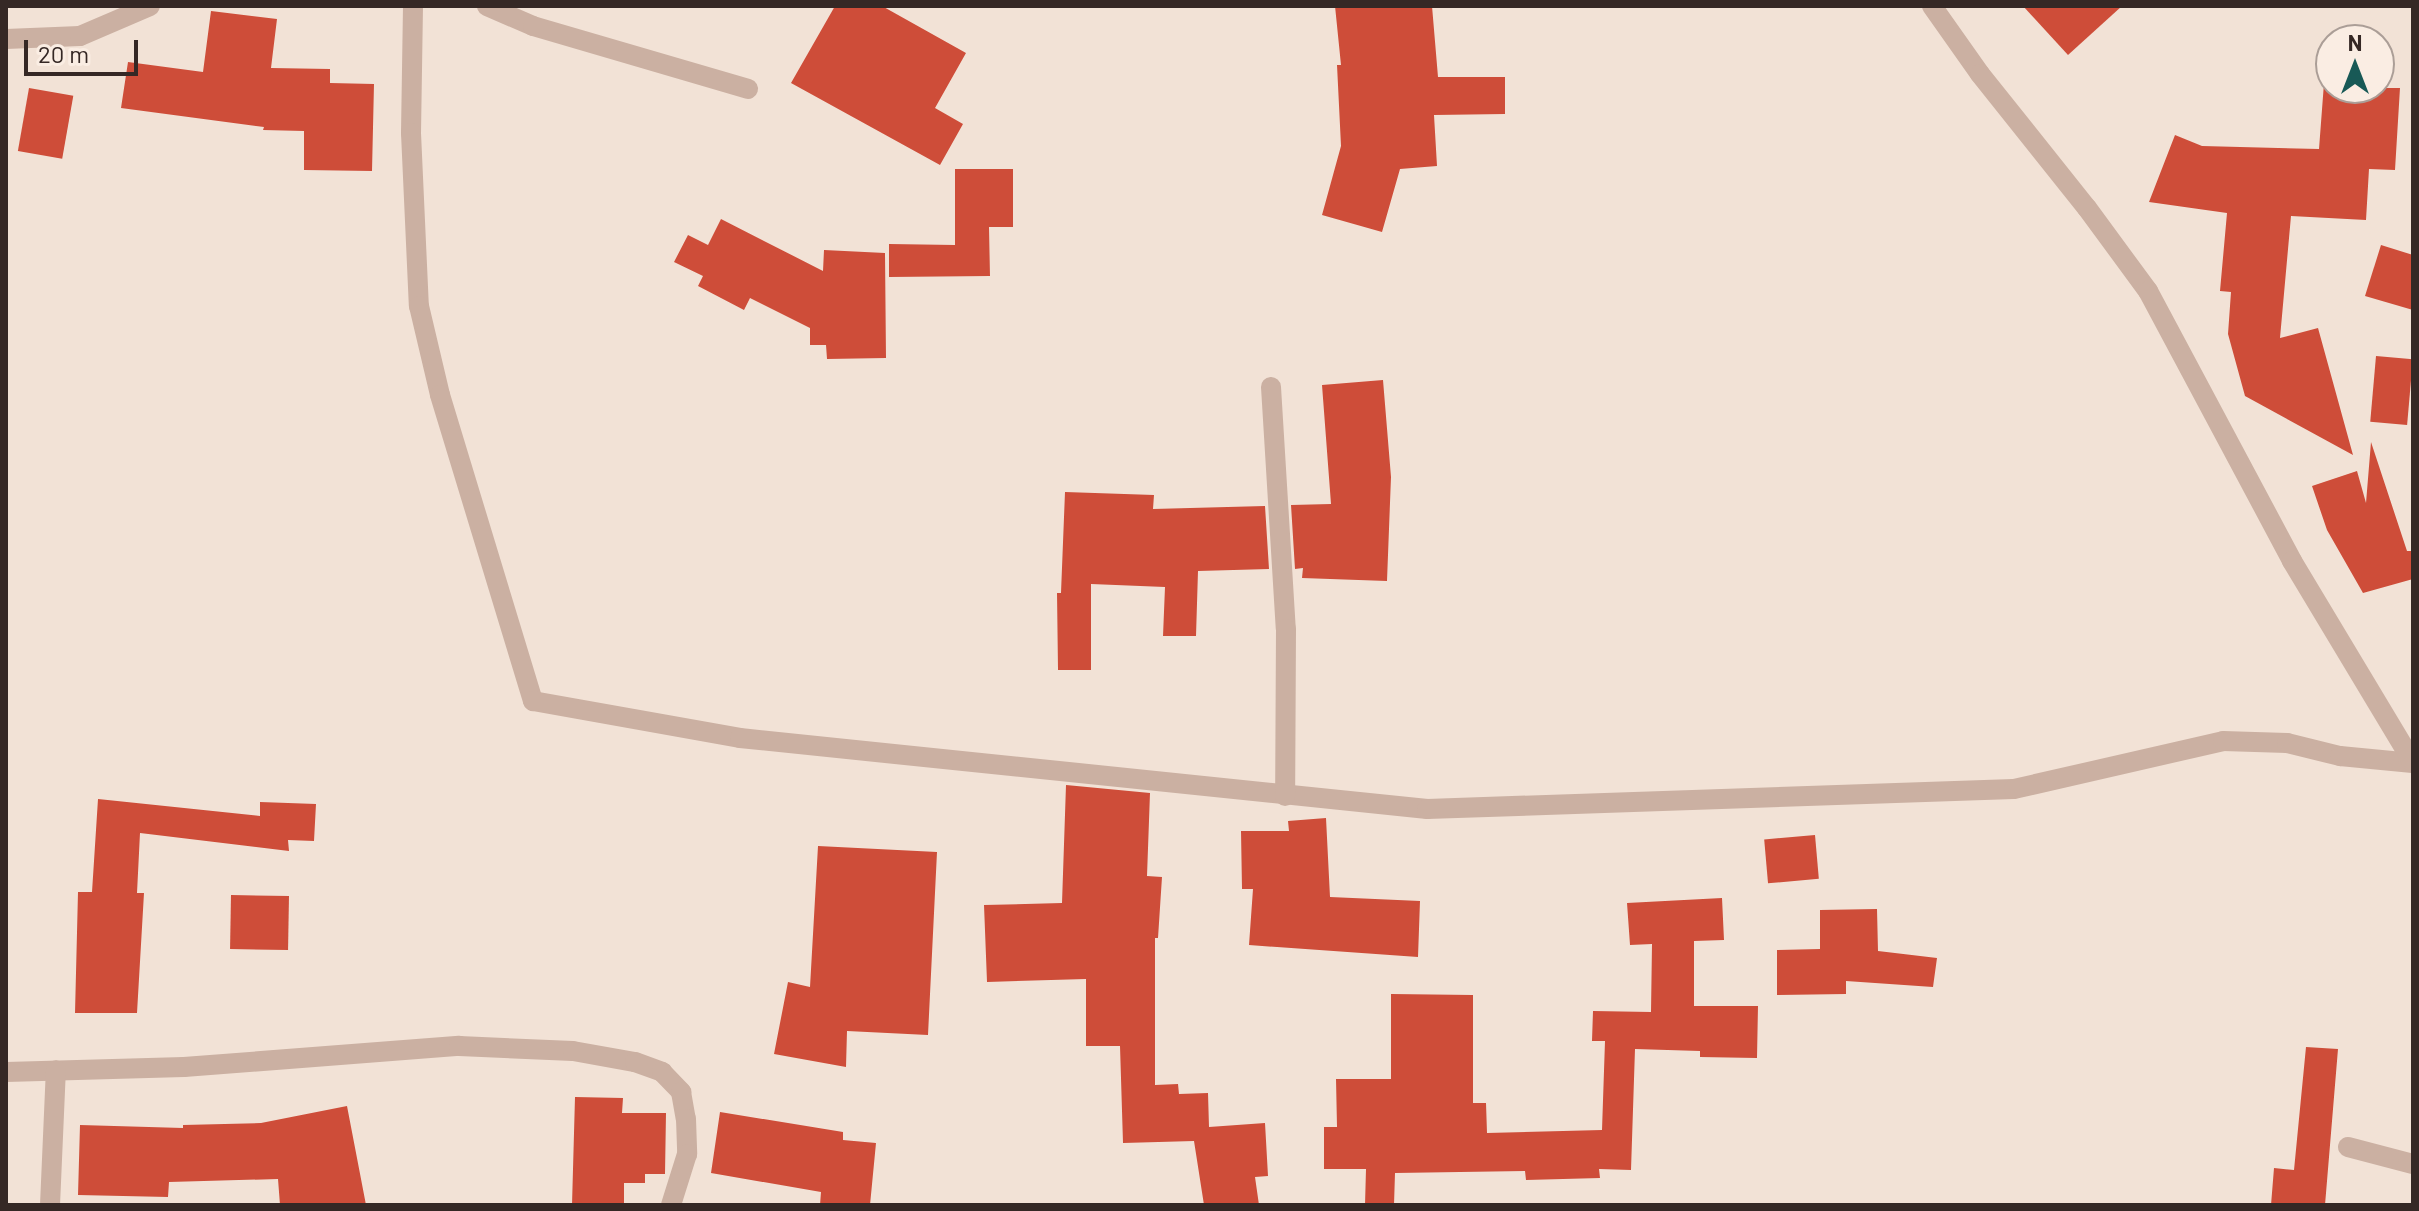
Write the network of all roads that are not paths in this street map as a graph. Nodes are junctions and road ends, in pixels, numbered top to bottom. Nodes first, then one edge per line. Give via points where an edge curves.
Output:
1 (150, 6) edge
2 (413, 6) edge
3 (487, 6) edge
4 (1932, 6) edge
5 (6, 39) edge
6 (748, 89) dead end
7 (1271, 387) dead end
8 (2413, 763) edge
9 (1285, 796) junction
10 (56, 1070) junction
11 (6, 1072) edge
12 (2348, 1147) dead end
13 (2413, 1164) edge
14 (50, 1205) edge
15 (671, 1205) edge

1 - 5 street via 80,36
2 - 9 street via 411,133 419,306 440,395 533,701 740,738
3 - 6 street via 533,26
4 - 8 street via 2148,291 2292,561
7 - 9 street via 1286,629
8 - 9 street via 2340,756 2287,743 2223,741 1998,790 1427,809
10 - 11 street
10 - 14 street
10 - 15 street via 184,1067 459,1046 573,1051 635,1062 662,1072 681,1092 687,1154
12 - 13 street

